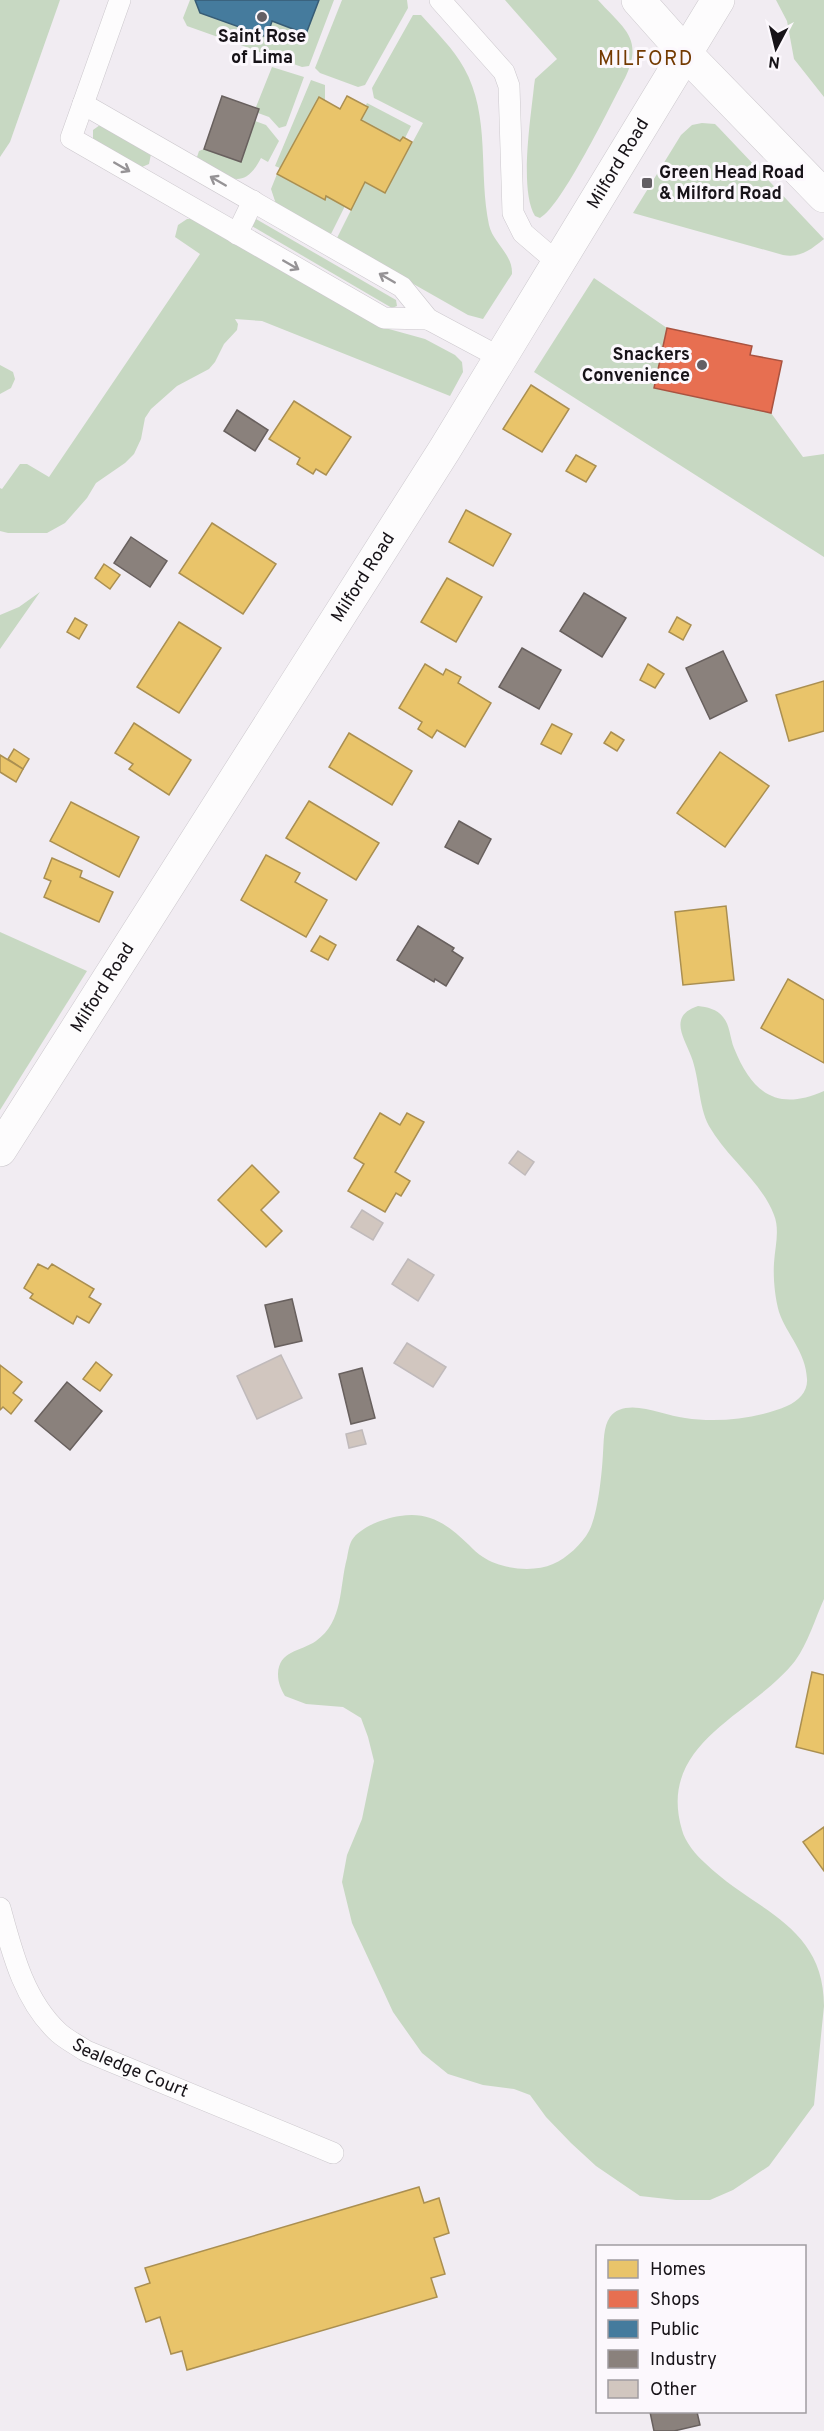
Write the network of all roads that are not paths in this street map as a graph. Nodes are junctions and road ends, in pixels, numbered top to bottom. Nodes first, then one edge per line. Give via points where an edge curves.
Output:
1 (120, 0) edge
2 (440, 0) edge
3 (638, 0) edge
4 (718, 0) edge
5 (686, 54) junction
6 (83, 104) junction
7 (824, 196) edge
8 (253, 201) junction
9 (237, 234) junction
10 (558, 263) junction
11 (428, 319) junction
12 (501, 358) junction
13 (0, 1150) edge
14 (0, 1908) edge
15 (333, 2153) dead end

1 - 6 lane
2 - 10 lane via 504,72 508,86 513,213 523,233
3 - 5 street
4 - 5 street, Milford Road
5 - 7 street
5 - 10 street, Milford Road
8 -> 6 lane
6 -> 9 lane via 71,138
8 - 9 lane
11 -> 8 lane via 402,287
9 -> 11 lane via 384,318
10 - 12 street, Milford Road
11 - 12 lane
12 - 13 street, Milford Road
14 - 15 lane, Sealedge Court via 26,1986 40,2012 60,2034 86,2051

